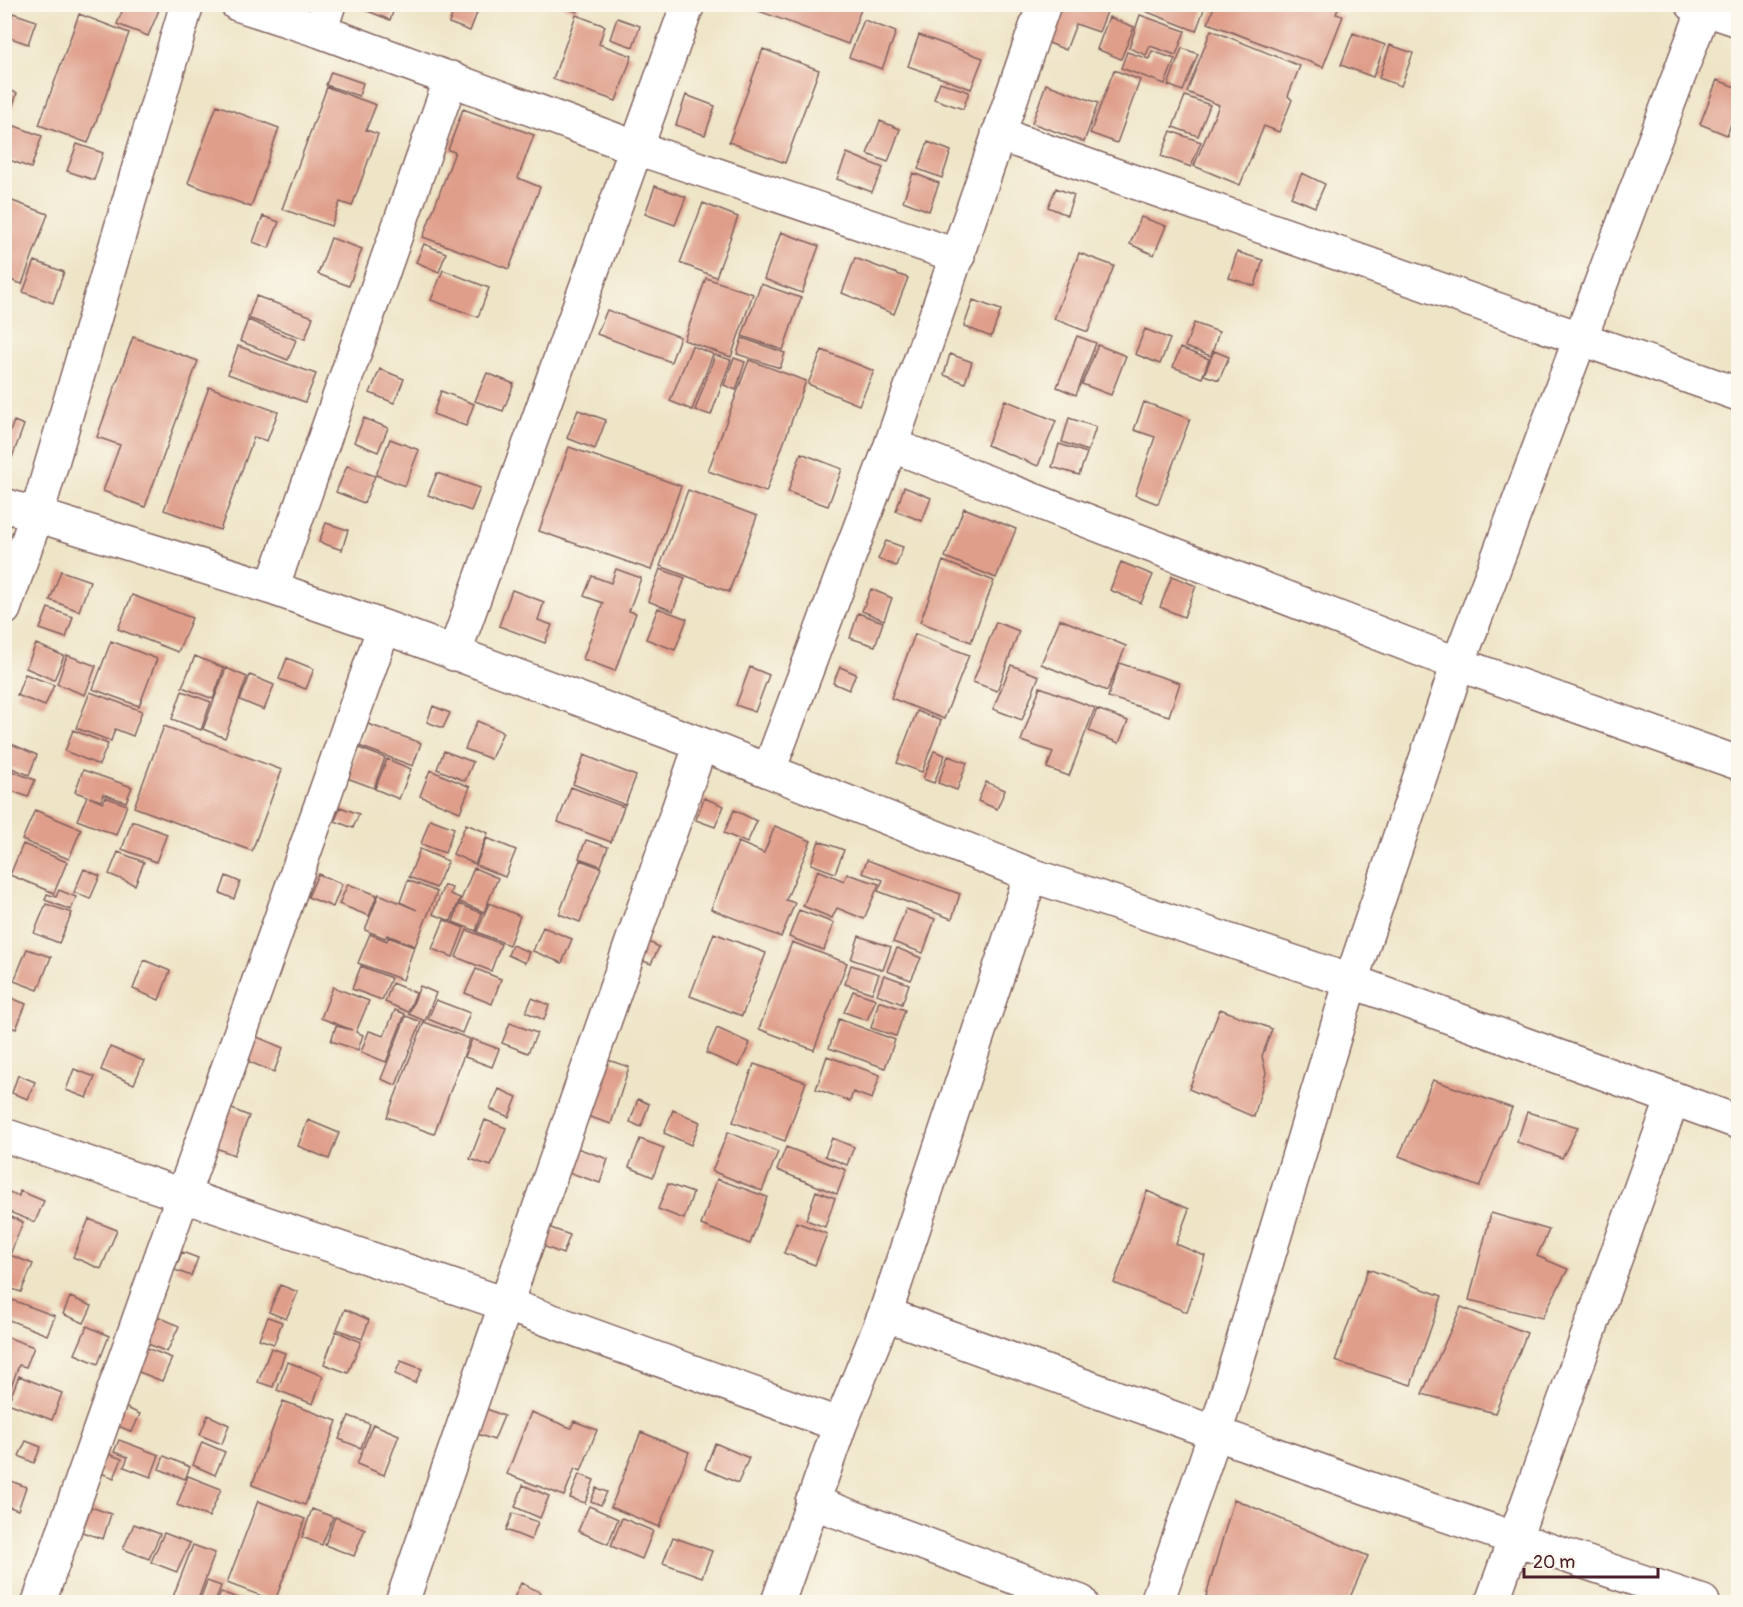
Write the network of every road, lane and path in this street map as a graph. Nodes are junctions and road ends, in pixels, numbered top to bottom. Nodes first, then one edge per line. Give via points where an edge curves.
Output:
1 (187, 4) edge
2 (237, 4) edge
3 (688, 4) edge
4 (1044, 4) edge
5 (1698, 7) edge
6 (325, 18) edge
7 (1738, 20) edge
8 (451, 78) junction
9 (998, 134) junction
10 (637, 148) junction
11 (958, 256) junction
12 (1580, 338) junction
13 (1738, 394) edge
14 (891, 445) junction
15 (4, 505) edge
16 (36, 516) junction
17 (272, 588) junction
18 (4, 609) edge
19 (384, 627) junction
20 (454, 654) junction
21 (1458, 664) junction
22 (701, 744) junction
23 (1738, 763) edge
24 (769, 770) junction
25 (1031, 875) junction
26 (1351, 981) junction
27 (1673, 1098) junction
28 (1738, 1122) edge
29 (4, 1134) edge
30 (184, 1194) junction
31 (506, 1304) junction
32 (885, 1314) junction
33 (840, 1425) junction
34 (1215, 1434) junction
35 (812, 1502) junction
36 (1514, 1540) junction
37 (39, 1602) edge
38 (402, 1602) edge
39 (778, 1602) edge
40 (1081, 1602) edge
41 (1157, 1602) edge
42 (1492, 1602) edge
43 (1703, 1602) edge

1 - 16 street
2 - 6 street
3 - 10 street
4 - 9 street
5 - 7 street
5 - 12 street
6 - 8 street
8 - 10 street
8 - 17 street
9 - 11 street
9 - 12 street
10 - 11 street
10 - 20 street
11 - 14 street
12 - 13 street
12 - 21 street
14 - 21 street
14 - 24 street
15 - 16 street
16 - 17 street
16 - 18 street
17 - 19 street
19 - 20 street
19 - 30 street
20 - 22 street
21 - 23 street
21 - 26 street
22 - 24 street
22 - 31 street
24 - 25 street
25 - 26 street
25 - 32 street
26 - 27 street
26 - 34 street
27 - 28 street
27 - 36 street
29 - 30 street
30 - 31 street
30 - 37 street
31 - 33 street
31 - 38 street
32 - 33 street
32 - 34 street
33 - 35 street
34 - 36 street
34 - 41 street
35 - 39 street
35 - 40 street
36 - 42 street
36 - 43 street

